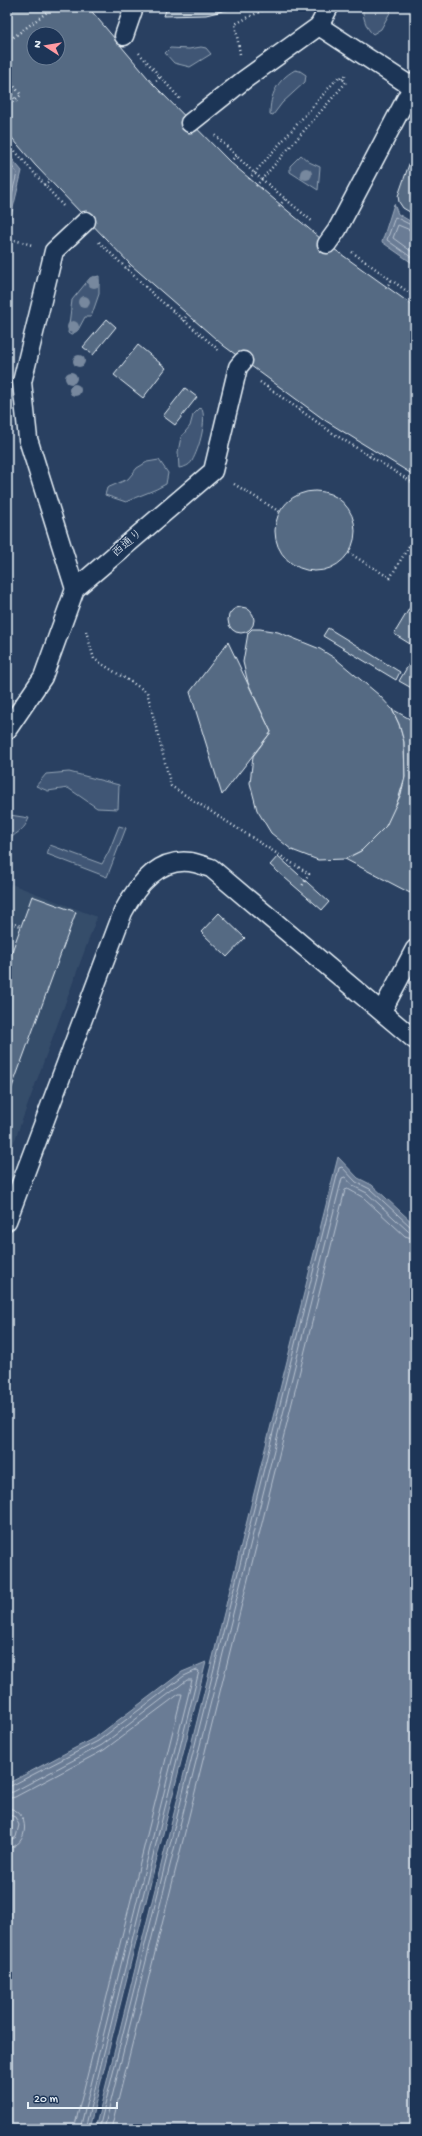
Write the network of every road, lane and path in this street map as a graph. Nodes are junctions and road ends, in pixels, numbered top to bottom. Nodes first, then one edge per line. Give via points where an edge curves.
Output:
1 (54, 7) edge
2 (101, 7) edge
3 (134, 7) edge
4 (269, 7) edge
5 (329, 7) edge
6 (318, 26) junction
7 (124, 36) junction
8 (237, 36) dead end
9 (7, 42) edge
10 (7, 77) edge
11 (160, 77) junction
12 (153, 84) dead end
13 (414, 84) edge
14 (7, 88) edge
15 (7, 98) edge
16 (18, 103) dead end
17 (193, 119) junction
18 (7, 142) edge
19 (236, 156) junction
20 (230, 162) dead end
21 (249, 179) dead end
22 (49, 181) dead end
23 (44, 185) junction
24 (256, 186) dead end
25 (285, 199) junction
26 (279, 206) dead end
27 (84, 223) junction
28 (329, 241) junction
29 (131, 265) dead end
30 (126, 269) junction
31 (391, 281) junction
32 (386, 288) dead end
33 (415, 297) edge
34 (187, 315) dead end
35 (183, 321) junction
36 (241, 364) junction
37 (304, 405) dead end
38 (299, 411) junction
39 (373, 451) dead end
40 (369, 457) junction
41 (213, 471) junction
42 (415, 484) edge
43 (280, 512) dead end
44 (415, 536) edge
45 (349, 553) dead end
46 (75, 589) junction
47 (7, 730) edge
48 (302, 886) dead end
49 (7, 922) edge
50 (21, 926) dead end
51 (415, 949) edge
52 (382, 1011) junction
53 (415, 1040) edge
54 (7, 1221) edge

1 - 9 path
2 - 7 path
3 - 7 lane
4 - 8 path via 235,24
5 - 6 lane
6 - 13 lane
6 - 17 lane
7 - 11 path
10 - 15 path via 20,95 11,103
11 - 12 path
11 - 17 path
13 - 28 lane
14 - 16 path
17 - 19 path
18 - 23 path
19 - 20 path
19 - 25 path
21 - 24 path, bridge via 339,76 346,82
22 - 23 path
23 - 27 path
25 - 26 path
25 - 28 path
27 - 30 path
27 - 46 lane via 54,251 22,382 28,439
28 - 31 path
29 - 30 path
30 - 35 path
31 - 32 path
31 - 33 path
34 - 35 path
35 - 36 path
36 - 38 path
36 - 41 lane
37 - 38 path
38 - 40 path
39 - 40 path
40 - 42 path
41 - 43 path
41 - 46 lane, 西通り
44 - 45 path via 390,578
46 - 47 lane, 西通り via 43,677
46 - 48 path via 94,659 147,692 171,786 309,874
49 - 50 path
51 - 52 lane
52 - 53 lane
52 - 54 lane via 211,868 190,862 170,864 151,874 135,889 123,912

